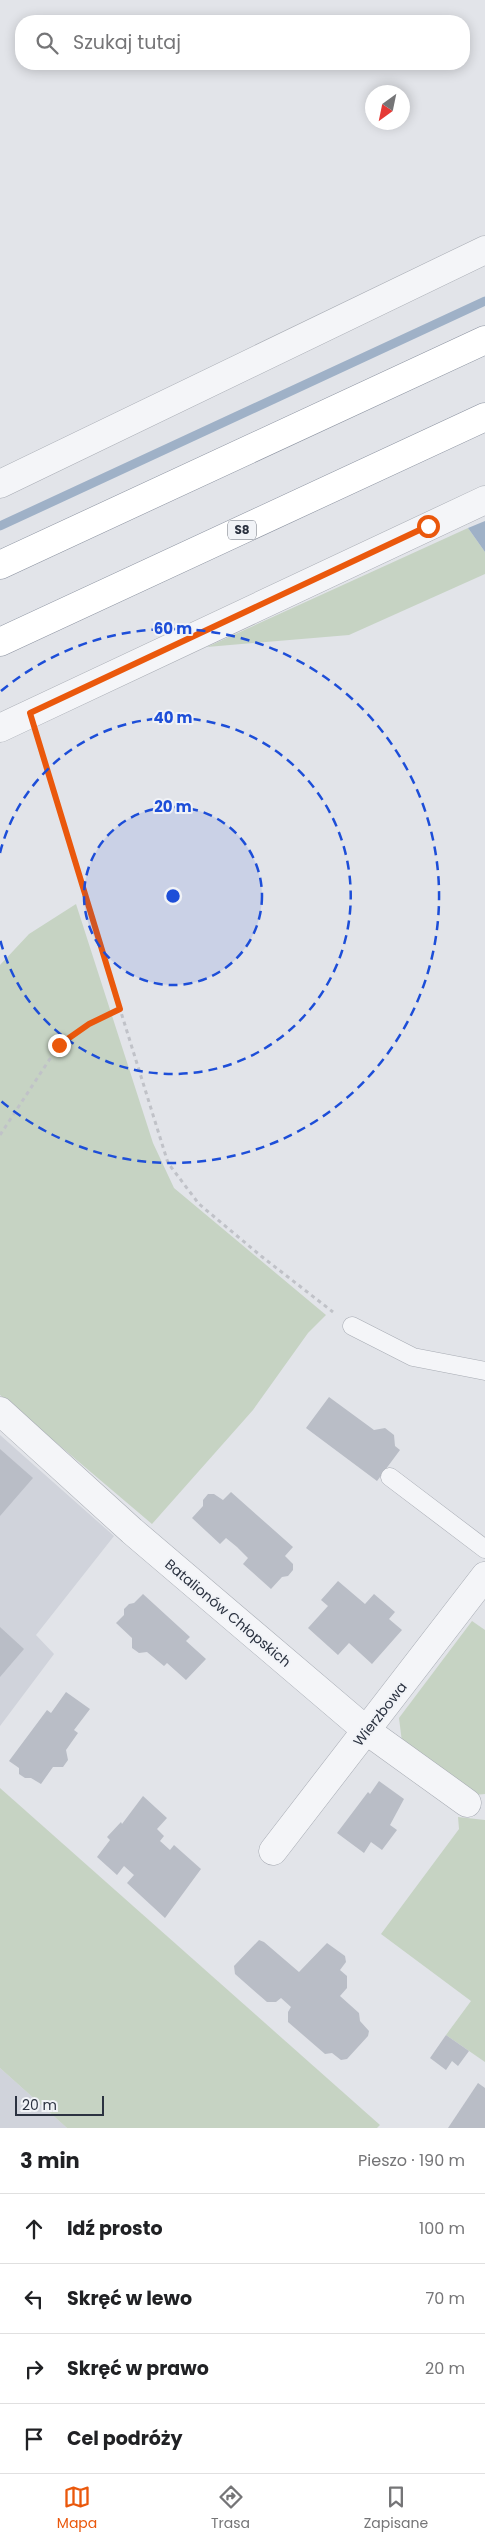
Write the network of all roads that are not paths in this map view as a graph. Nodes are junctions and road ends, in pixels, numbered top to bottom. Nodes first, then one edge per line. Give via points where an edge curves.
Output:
1 (485, 250) edge
2 (485, 340) edge
3 (485, 417) edge
4 (0, 484) edge
5 (485, 500) edge
6 (0, 565) edge
7 (0, 642) edge
8 (0, 728) edge
9 (352, 1326) road end
10 (485, 1371) edge
11 (0, 1411) edge
12 (390, 1477) dead end
13 (485, 1549) edge
14 (485, 1576) edge
15 (367, 1731) junction
16 (467, 1803) dead end
17 (273, 1851) dead end

1 - 4 street
2 - 6 highway
3 - 7 highway, S8
5 - 8 street
9 - 10 lane via 413,1357
11 - 15 street, Batalionów Chłopskich via 132,1531
12 - 13 lane
14 - 15 street, Wierzbowa
15 - 16 street, Batalionów Chłopskich
15 - 17 street, Wierzbowa

